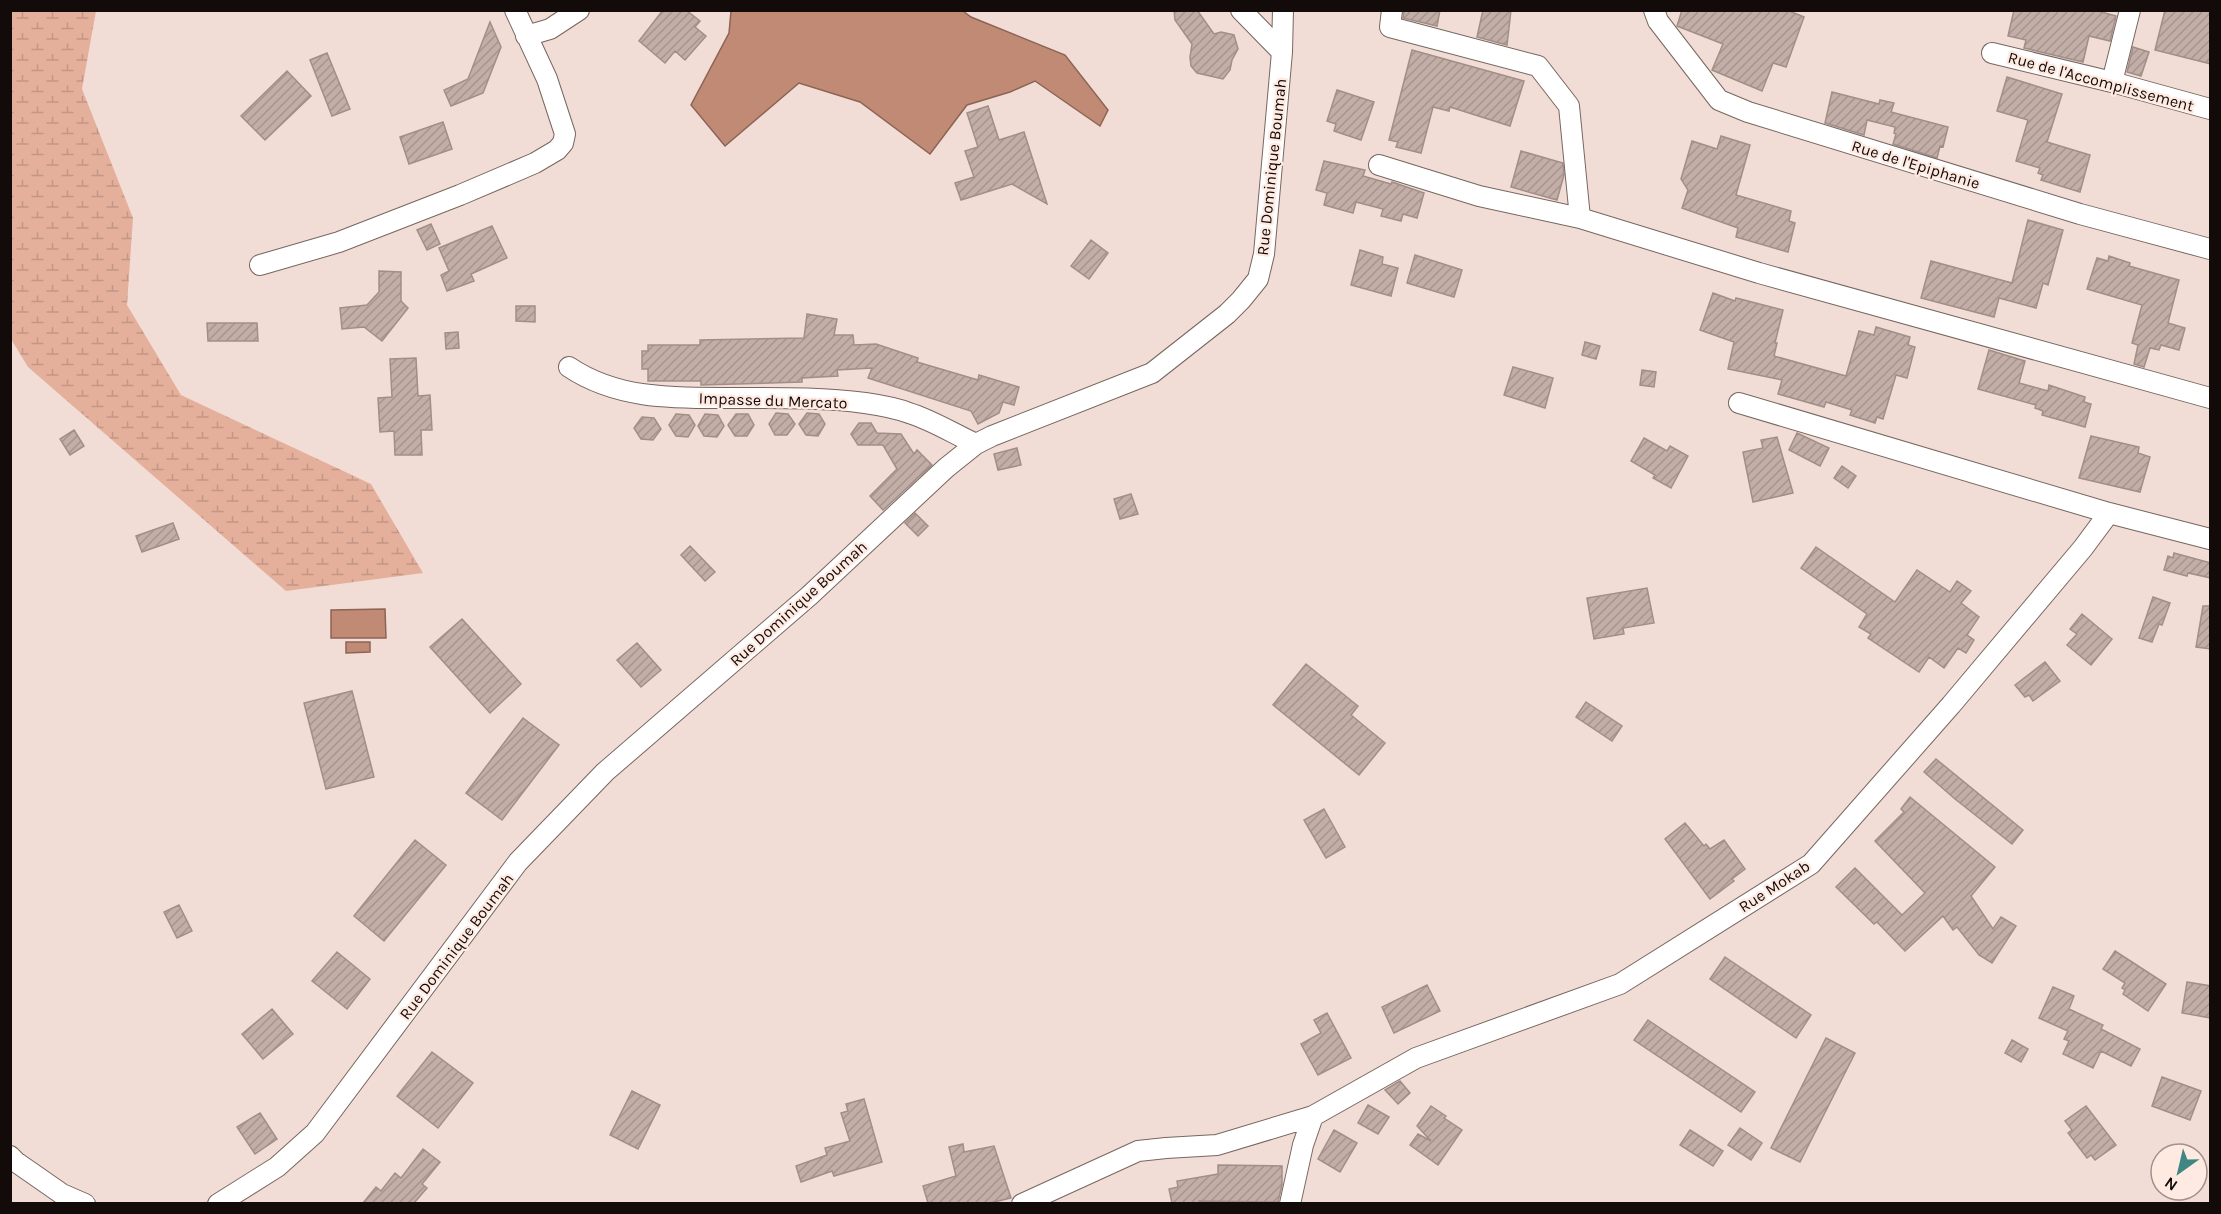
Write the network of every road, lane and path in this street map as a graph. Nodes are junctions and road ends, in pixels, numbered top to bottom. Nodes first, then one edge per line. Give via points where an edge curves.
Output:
1 (515, 10) edge
2 (579, 10) edge
3 (1240, 10) edge
4 (1283, 10) edge
5 (1392, 10) edge
6 (2130, 10) edge
7 (1656, 16) edge
8 (526, 36) junction
9 (1282, 52) junction
10 (1992, 53) dead end
11 (2112, 82) junction
12 (2211, 109) edge
13 (1379, 165) dead end
14 (1580, 218) junction
15 (2211, 249) edge
16 (260, 264) dead end
17 (569, 367) dead end
18 (2211, 398) edge
19 (1738, 403) dead end
20 (976, 444) junction
21 (2109, 513) junction
22 (2211, 539) edge
23 (1313, 1116) junction
24 (10, 1156) edge
25 (85, 1203) edge
26 (218, 1203) edge
27 (1022, 1203) edge
28 (1290, 1203) edge

1 - 8 street
2 - 8 street via 550,28
3 - 9 street
4 - 9 street, Rue Dominique Boumah
5 - 14 street via 1390,27 1538,66 1569,106
6 - 11 street
7 - 15 street, Rue de l'Epiphanie via 1719,100 2080,214
8 - 16 street via 547,79 565,134 557,150 460,195 339,242
9 - 20 street, Rue Dominique Boumah via 1264,254 1258,279 1227,314 1152,373
10 - 11 street, Rue de l'Accomplissement
11 - 12 street, Rue de l'Accomplissement
13 - 14 street via 1479,196
14 - 18 street via 1759,273
17 - 20 street, Impasse du Mercato via 607,386 644,395 865,403 909,412
19 - 21 street
20 - 26 street, Rue Dominique Boumah via 809,596 605,772 518,862 315,1133 277,1167
21 - 22 street
21 - 23 street, Rue Mokab via 1951,705 1811,864 1620,984 1416,1058
23 - 27 street, Rue Mokab via 1217,1145 1138,1151
23 - 28 street
24 - 25 street via 62,1194

